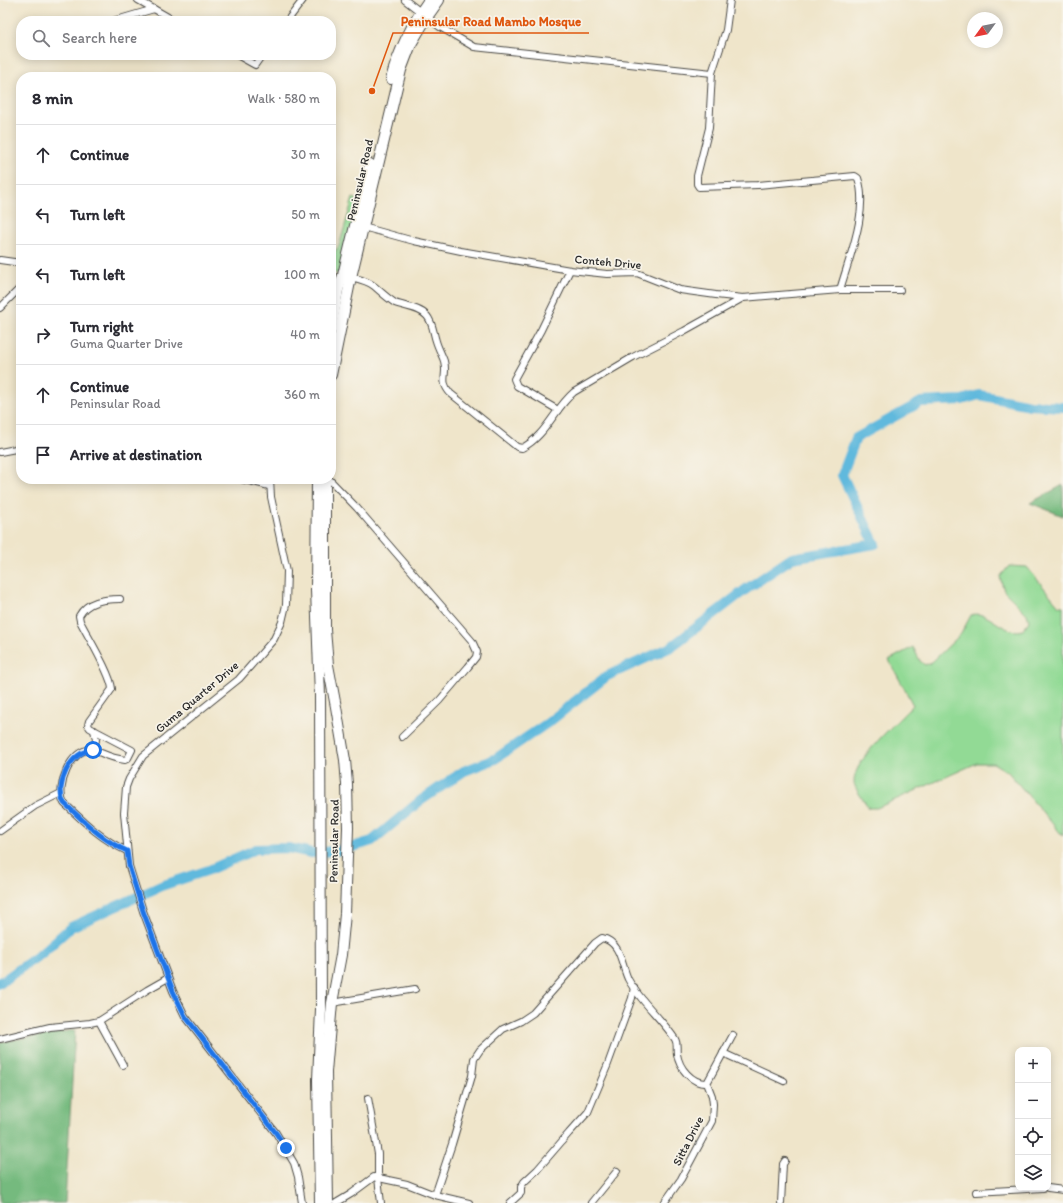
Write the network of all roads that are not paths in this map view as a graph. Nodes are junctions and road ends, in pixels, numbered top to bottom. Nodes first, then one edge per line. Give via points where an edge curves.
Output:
1 (138, 0) edge
2 (303, 0) edge
3 (405, 0) edge
4 (430, 0) edge
5 (439, 0) edge
6 (730, 0) edge
7 (154, 9) junction
8 (424, 15) junction
9 (130, 16) edge
10 (166, 16) edge
11 (291, 16) edge
12 (246, 60) edge
13 (258, 60) edge
14 (712, 73) junction
15 (380, 136) junction
16 (363, 227) junction
17 (0, 260) edge
18 (16, 262) edge
19 (570, 270) junction
20 (351, 276) junction
21 (336, 287) edge
22 (840, 290) junction
23 (900, 290) dead end
24 (16, 292) edge
25 (743, 298) junction
26 (0, 308) edge
27 (336, 321) edge
28 (558, 410) junction
29 (16, 449) edge
30 (0, 452) edge
31 (270, 484) edge
32 (317, 484) edge
33 (325, 484) edge
34 (334, 484) edge
35 (120, 599) dead end
36 (94, 730) junction
37 (402, 738) dead end
38 (93, 750) junction
39 (61, 793) junction
40 (0, 831) edge
41 (127, 851) junction
42 (168, 978) junction
43 (634, 987) junction
44 (415, 989) dead end
45 (332, 1003) junction
46 (99, 1020) junction
47 (732, 1035) dead end
48 (0, 1039) edge
49 (723, 1053) junction
50 (123, 1065) dead end
51 (784, 1081) dead end
52 (707, 1083) junction
53 (368, 1098) dead end
54 (785, 1161) dead end
55 (617, 1171) dead end
56 (378, 1178) junction
57 (1051, 1188) edge
58 (1015, 1190) edge
59 (1063, 1190) edge
60 (976, 1192) dead end
61 (435, 1195) junction
62 (302, 1203) edge
63 (320, 1203) edge
64 (328, 1203) edge
65 (336, 1203) edge
66 (381, 1203) edge
67 (469, 1203) edge
68 (510, 1203) edge
69 (591, 1203) edge
70 (664, 1203) edge
71 (781, 1203) edge

1 - 7 street
2 - 11 street
3 - 8 street
4 - 8 main road, Peninsular Road
5 - 8 main road, Peninsular Road
6 - 14 street via 726,30
7 - 9 street
7 - 10 street
8 - 14 street via 474,47
8 - 15 main road, Peninsular Road via 401,70
12 - 13 street via 255,65
14 - 22 street via 709,128 697,176 699,187 758,185 855,176 858,178 861,196 860,216
15 - 16 main road, Peninsular Road
15 - 21 main road, Peninsular Road via 343,275
16 - 19 street, Conteh Drive via 461,251
16 - 20 main road, Peninsular Road
17 - 18 street
19 - 25 street, Conteh Drive via 637,274 680,290
19 - 28 street via 514,379 517,386
20 - 27 main road, Peninsular Road
20 - 28 street via 374,285 397,304 426,314 434,329 435,340 444,363 446,373 443,382 446,388 517,447 526,446 547,426
22 - 23 street, Conteh Drive
22 - 25 street, Conteh Drive
24 - 26 street
25 - 28 street via 587,383 565,400
29 - 30 street
31 - 41 street, Guma Quarter Drive via 287,571 286,605 282,622 274,639 239,679 173,731 138,763 129,779 125,800
32 - 63 main road, Peninsular Road via 316,590 320,696
33 - 45 main road, Peninsular Road via 327,658 345,760 348,828 345,914
34 - 37 street via 472,641 477,652 468,668
35 - 36 street via 93,603 79,616 112,684 112,690 89,721 90,728
36 - 38 street via 96,740
36 - 38 street via 132,750 125,760
38 - 39 street via 87,750 72,760 66,771
39 - 40 street via 35,806
39 - 41 street via 64,803 90,828 105,840
41 - 42 street, Guma Quarter Drive via 134,884
42 - 46 street
42 - 62 street via 185,1016 286,1148 294,1163
43 - 52 street via 676,1041 676,1054 686,1072 693,1080 701,1084
43 - 61 street via 628,979 618,950 609,940 602,938 533,1013 503,1029 480,1050 474,1059 472,1076
43 - 68 street via 608,1064 588,1112 538,1170 524,1182 521,1193
44 - 45 street
45 - 64 main road, Peninsular Road via 326,1072
46 - 48 street via 50,1027
46 - 50 street
47 - 49 street
49 - 51 street
49 - 52 street
52 - 70 street, Sitta Drive via 712,1096 712,1121 681,1179
53 - 56 street via 378,1154
54 - 71 street
55 - 69 street
56 - 61 street via 407,1184
56 - 65 street via 374,1177
56 - 66 street
57 - 59 street
58 - 60 street
61 - 67 street

